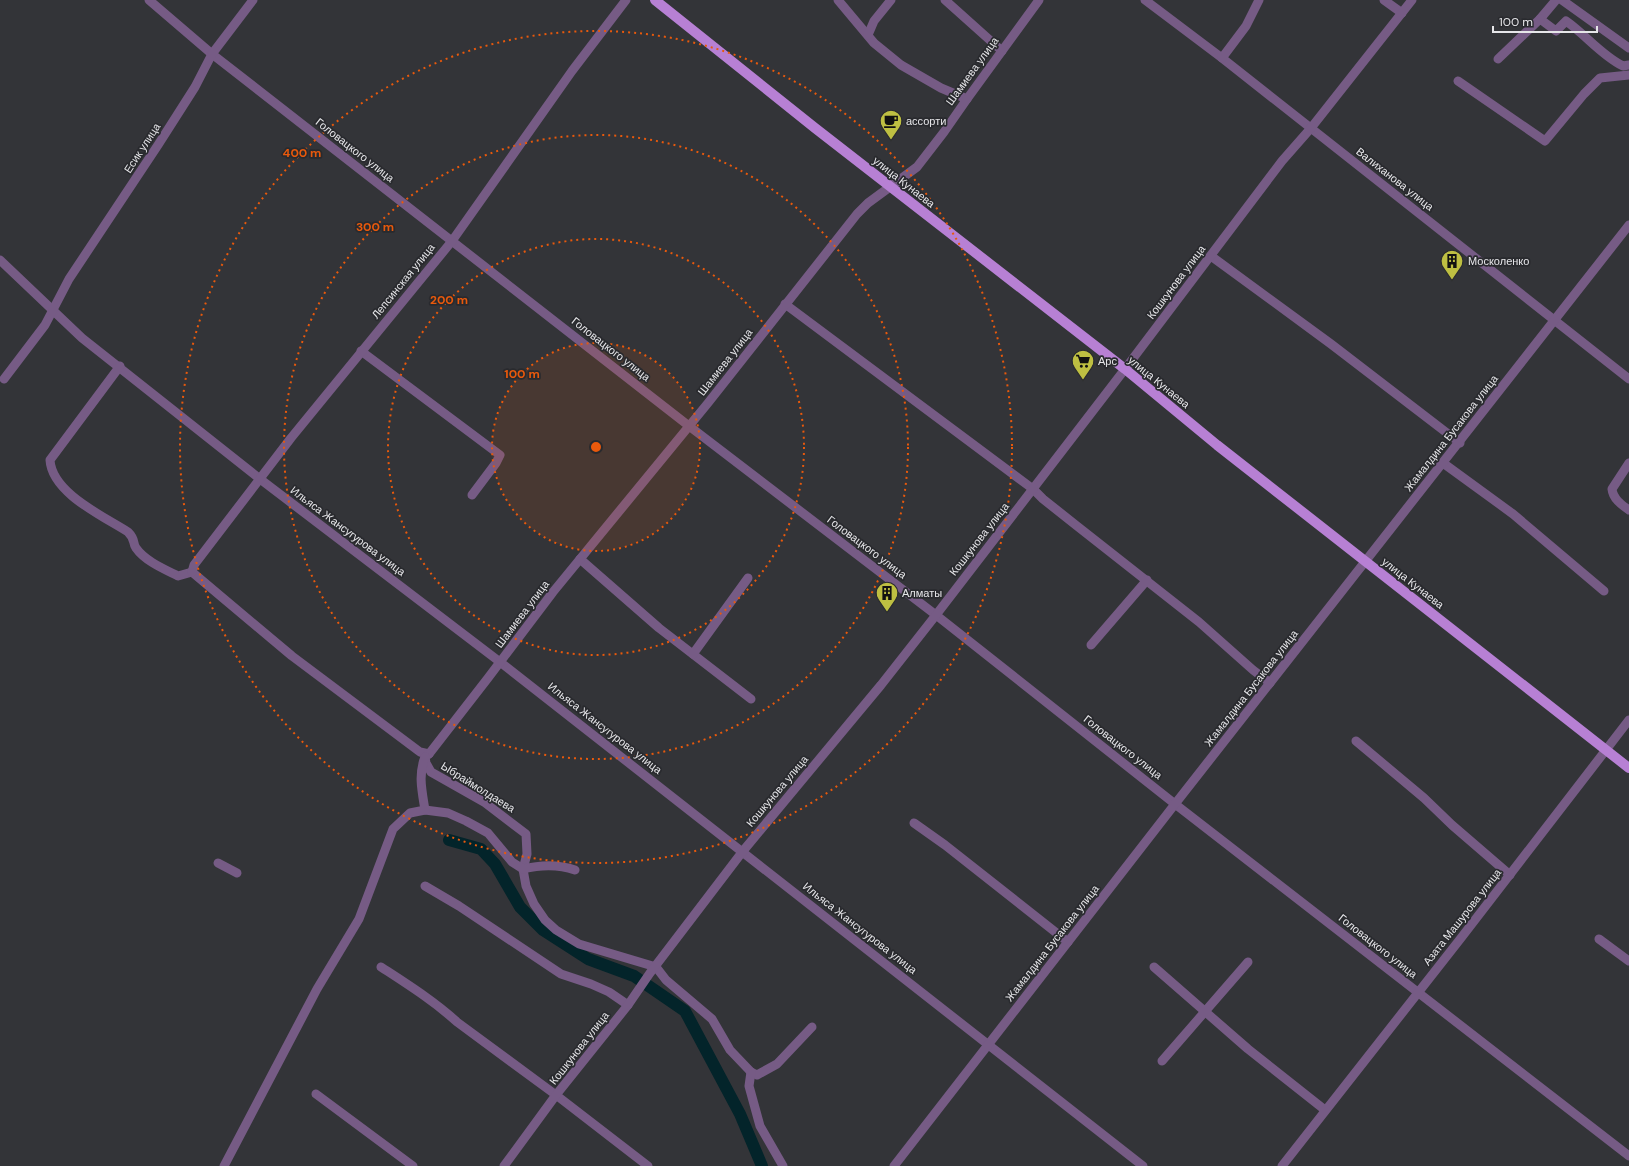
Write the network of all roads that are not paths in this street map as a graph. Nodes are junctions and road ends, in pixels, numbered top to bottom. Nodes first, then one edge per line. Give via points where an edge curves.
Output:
1 (149, 0) edge
2 (253, 0) edge
3 (626, 0) edge
4 (655, 0) edge
5 (838, 0) edge
6 (891, 0) edge
7 (945, 0) edge
8 (1039, 0) edge
9 (1145, 0) edge
10 (1259, 0) edge
11 (1384, 0) edge
12 (1412, 0) edge
13 (1556, 0) edge
14 (1562, 0) edge
15 (1402, 13) junction
16 (1540, 19) junction
17 (868, 35) junction
18 (1629, 48) edge
19 (1002, 51) junction
20 (212, 54) junction
21 (1222, 58) junction
22 (1498, 59) dead end
23 (1629, 65) edge
24 (1629, 76) edge
25 (1458, 81) dead end
26 (966, 99) junction
27 (1311, 128) junction
28 (890, 186) junction
29 (1629, 225) edge
30 (452, 241) junction
31 (1211, 256) junction
32 (0, 260) edge
33 (785, 304) junction
34 (52, 310) junction
35 (1555, 320) junction
36 (361, 351) junction
37 (120, 366) junction
38 (1125, 369) junction
39 (4, 379) dead end
40 (1629, 379) edge
41 (689, 426) junction
42 (1460, 443) junction
43 (1444, 462) junction
44 (1629, 463) edge
45 (260, 479) junction
46 (1033, 489) junction
47 (472, 495) dead end
48 (1629, 510) edge
49 (580, 559) junction
50 (1366, 561) junction
51 (192, 572) junction
52 (748, 578) dead end
53 (1147, 580) junction
54 (1604, 591) dead end
55 (936, 615) junction
56 (1091, 645) dead end
57 (693, 654) junction
58 (500, 662) junction
59 (1270, 683) junction
60 (751, 699) dead end
61 (1629, 720) edge
62 (1356, 741) dead end
63 (1606, 751) junction
64 (427, 755) junction
65 (1629, 768) edge
66 (1175, 804) junction
67 (425, 810) junction
68 (914, 823) dead end
69 (742, 851) junction
70 (218, 863) dead end
71 (523, 869) junction
72 (575, 870) dead end
73 (237, 873) dead end
74 (1510, 875) junction
75 (425, 886) dead end
76 (1599, 939) dead end
77 (1068, 942) junction
78 (1629, 961) edge
79 (1248, 962) dead end
80 (381, 967) dead end
81 (1154, 968) dead end
82 (653, 970) junction
83 (1418, 993) junction
84 (628, 1005) junction
85 (1206, 1012) junction
86 (812, 1027) dead end
87 (988, 1045) junction
88 (1162, 1062) dead end
89 (750, 1072) junction
90 (316, 1094) dead end
91 (556, 1096) junction
92 (1325, 1110) junction
93 (1629, 1156) edge
94 (224, 1166) edge
95 (414, 1166) edge
96 (504, 1166) edge
97 (648, 1166) edge
98 (783, 1166) edge
99 (894, 1166) edge
100 (1143, 1166) edge
101 (1282, 1166) edge

1 - 20 street, Головацкого улица
2 - 20 street, Есик улица
3 - 30 street, Лепсинская улица via 572,71
4 - 28 main road, улица Кунаева
5 - 17 street
6 - 17 street via 874,21
7 - 19 street
8 - 19 street, Шамиева улица
9 - 21 street, Валиханова улица
10 - 21 street via 1246,26
11 - 15 street
12 - 15 street, Кошкунова улица
13 - 16 street
14 - 18 street
15 - 27 street, Кошкунова улица
16 - 22 street
16 - 23 street via 1556,31 1566,21 1613,61 1623,66
17 - 26 street via 874,44 901,64 941,88
19 - 26 street, Шамиева улица
20 - 30 street, Головацкого улица
20 - 34 street, Есик улица via 195,87 69,279
21 - 27 street, Валиханова улица
24 - 25 street via 1600,78 1545,142
26 - 28 street, Шамиева улица via 917,167
27 - 31 street, Кошкунова улица via 1282,161
27 - 35 street, Валиханова улица
28 - 33 street, Шамиева улица via 857,214
28 - 38 main road, улица Кунаева
29 - 35 street, Жамалдина Бусакова улица
30 - 36 street, Лепсинская улица
30 - 41 street, Головацкого улица
31 - 38 street, Кошкунова улица
31 - 42 street
32 - 34 street, Ильяса Жансугурова улица
33 - 41 street, Шамиева улица
33 - 46 street
34 - 37 street, Ильяса Жансугурова улица via 82,338
34 - 39 street, Есик улица via 45,325
35 - 40 street, Валиханова улица
35 - 42 street, Жамалдина Бусакова улица
36 - 45 street, Лепсинская улица
36 - 47 street via 500,455
37 - 45 street, Ильяса Жансугурова улица
37 - 51 street via 50,460 50,468 65,491 128,532 134,538 135,547 147,558 178,576
38 - 46 street, Кошкунова улица
38 - 50 main road, улица Кунаева via 1217,445
41 - 49 street, Шамиева улица
41 - 55 street, Головацкого улица
42 - 43 street, Жамалдина Бусакова улица
43 - 50 street, Жамалдина Бусакова улица
43 - 54 street via 1513,514
44 - 48 street via 1612,489 1612,494 1619,503
45 - 51 street, Лепсинская улица via 194,565
45 - 58 street, Ильяса Жансугурова улица
46 - 53 street
46 - 55 street, Кошкунова улица
49 - 57 street
49 - 58 street, Шамиева улица
50 - 59 street, Жамалдина Бусакова улица
50 - 63 main road, улица Кунаева
51 - 64 street via 332,688
52 - 57 street
53 - 56 street
53 - 59 street
55 - 66 street, Головацкого улица
55 - 69 street, Кошкунова улица
57 - 60 street
58 - 64 street, Шамиева улица
58 - 69 street, Ильяса Жансугурова улица
59 - 66 street, Жамалдина Бусакова улица
61 - 63 street, Азата Машурова улица
62 - 74 street
63 - 65 main road, улица Кунаева
63 - 74 street, Азата Машурова улица
64 - 67 street via 421,768 420,780
64 - 71 street, Ыбраймолдаева via 426,764 431,772 484,802 526,834 527,854
66 - 77 street, Жамалдина Бусакова улица
66 - 83 street, Головацкого улица
67 - 71 street via 448,813 488,833 512,862
67 - 94 street via 410,813 393,829 360,919 317,989
68 - 77 street
69 - 82 street, Кошкунова улица
69 - 87 street, Ильяса Жансугурова улица
70 - 73 street
71 - 72 street via 538,866
71 - 82 street, Ыбраймолдаева via 526,886 534,904 556,930 579,944
74 - 83 street, Азата Машурова улица
75 - 84 street via 562,974 609,992
76 - 78 street
77 - 87 street, Жамалдина Бусакова улица
79 - 85 street
80 - 91 street via 419,992
81 - 85 street
82 - 84 street, Кошкунова улица
82 - 89 street via 712,1019 730,1050
83 - 92 street, Азата Машурова улица
83 - 93 street, Головацкого улица
84 - 91 street, Кошкунова улица
85 - 88 street
85 - 92 street
86 - 89 street via 777,1064 757,1075
87 - 99 street, Жамалдина Бусакова улица
87 - 100 street, Ильяса Жансугурова улица
89 - 98 street via 749,1086 760,1126
90 - 95 street
91 - 96 street, Кошкунова улица
91 - 97 street
92 - 101 street, Азата Машурова улица

